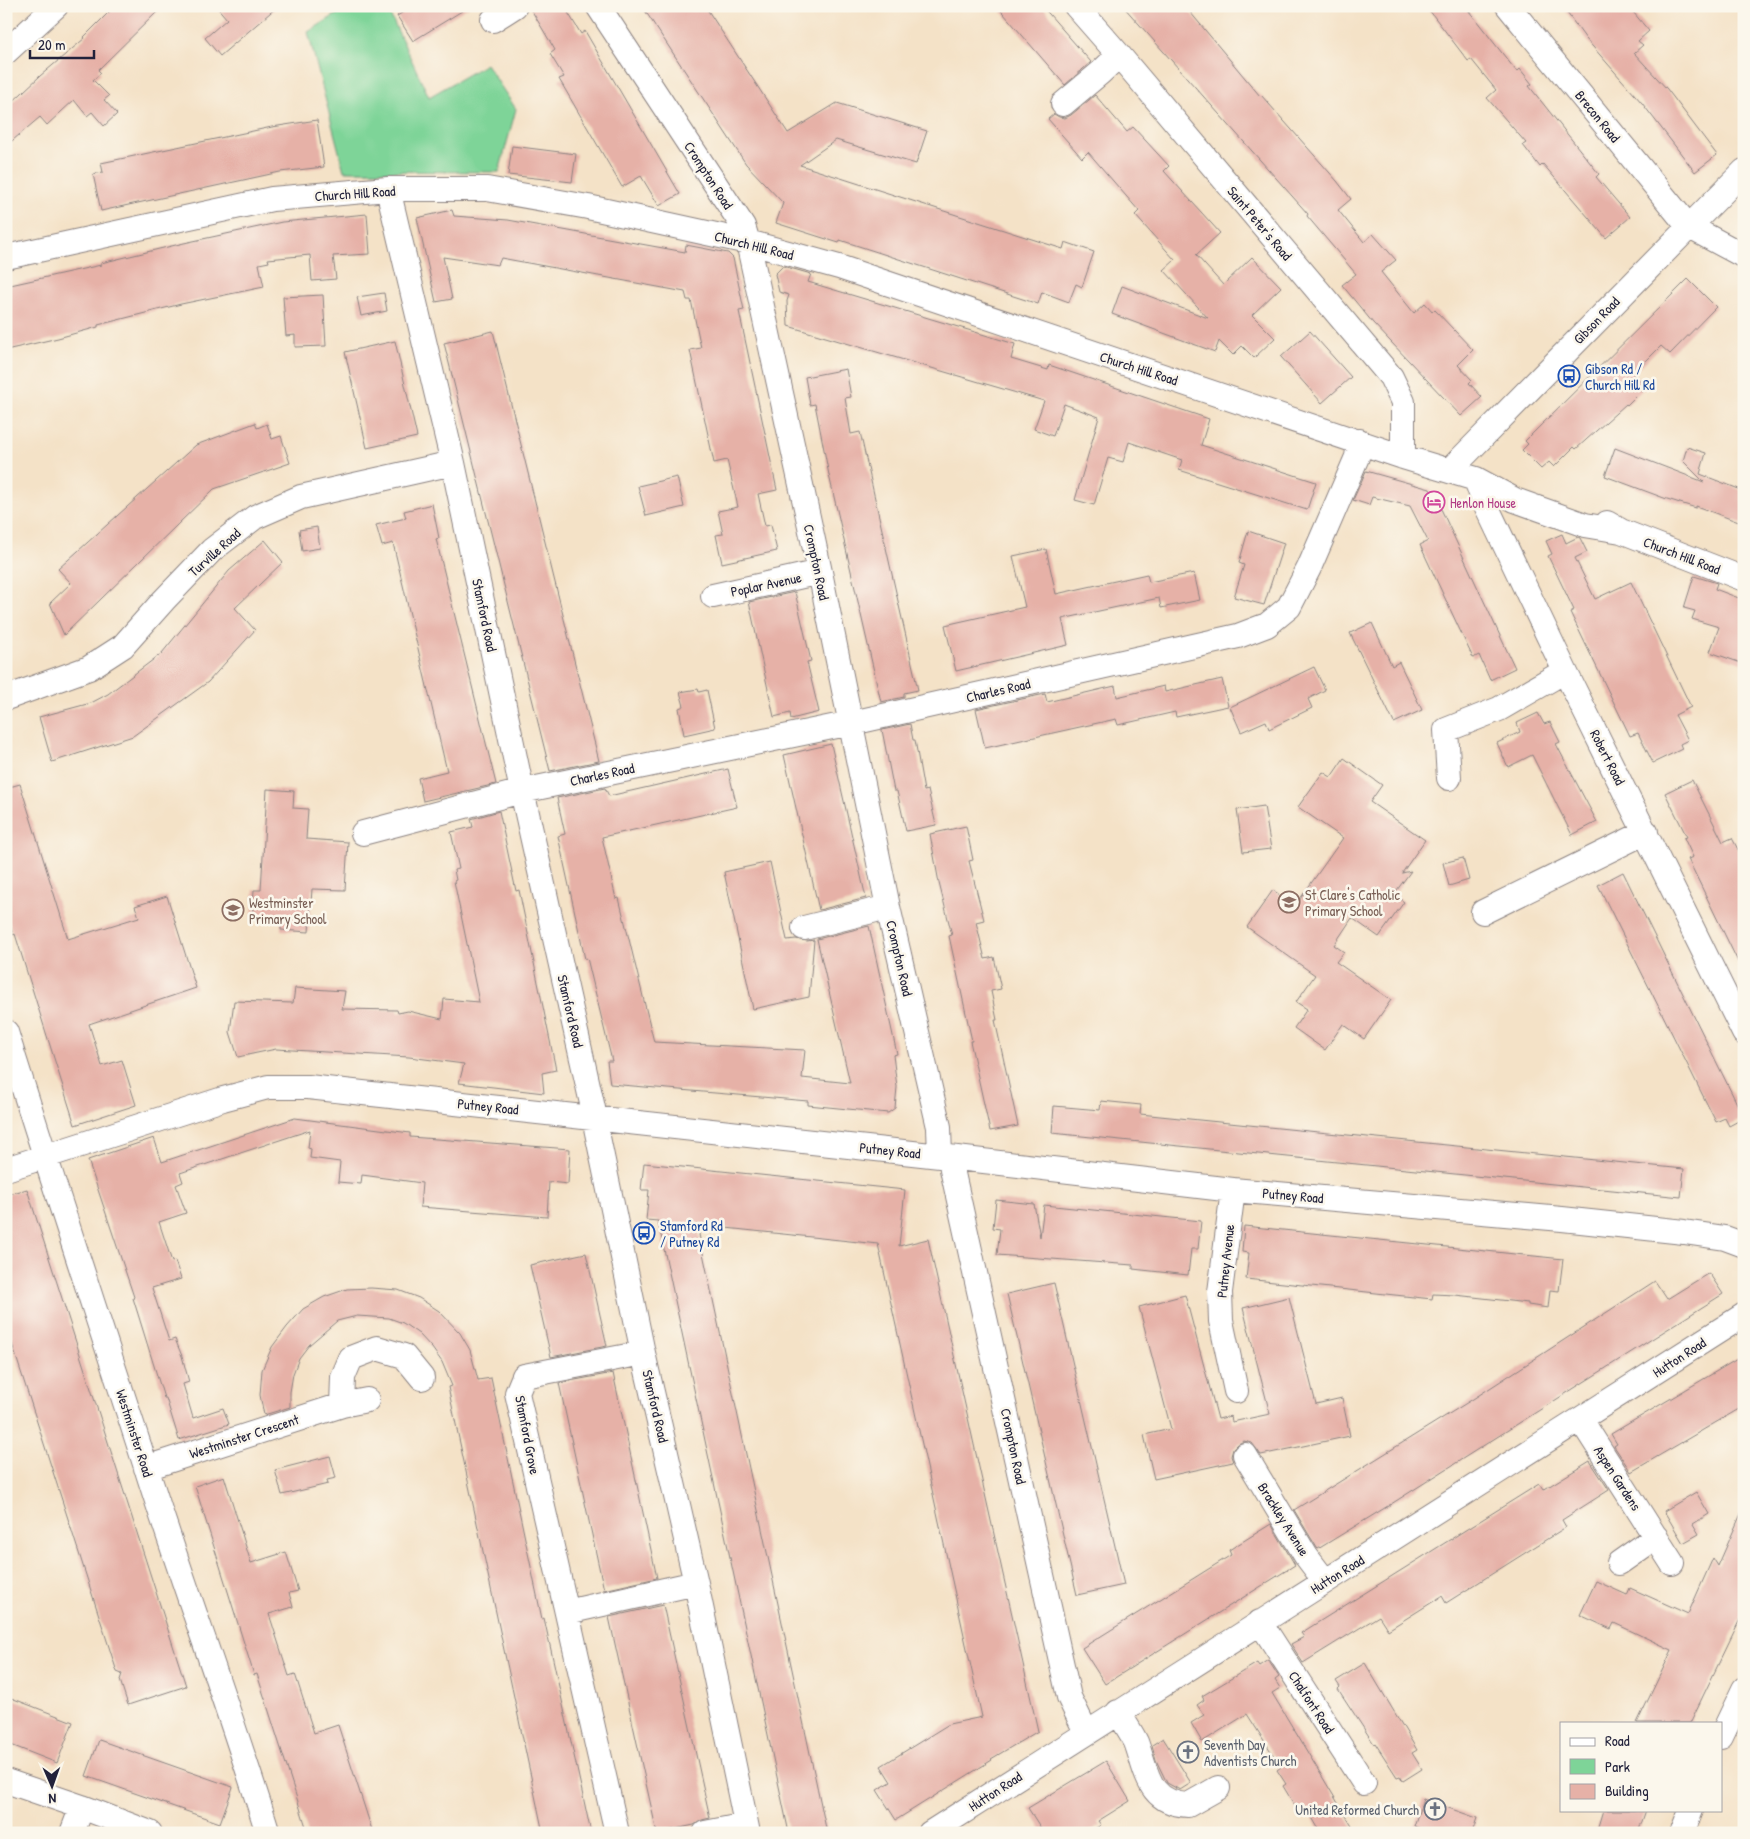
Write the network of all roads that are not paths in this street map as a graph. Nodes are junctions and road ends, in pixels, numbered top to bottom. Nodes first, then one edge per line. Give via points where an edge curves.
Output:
1 (56, 6) edge
2 (515, 6) edge
3 (598, 6) edge
4 (1076, 6) edge
5 (1508, 6) edge
6 (493, 20) dead end
7 (6, 52) edge
8 (1119, 55) junction
9 (1063, 104) dead end
10 (1744, 171) edge
11 (388, 189) junction
12 (1688, 226) junction
13 (748, 242) junction
14 (1744, 256) edge
15 (6, 257) edge
16 (1359, 441) junction
17 (1403, 457) junction
18 (453, 463) junction
19 (1450, 470) junction
20 (1476, 479) junction
21 (820, 572) junction
22 (1744, 579) edge
23 (713, 596) dead end
24 (1565, 671) junction
25 (6, 698) edge
26 (851, 723) junction
27 (1449, 778) dead end
28 (522, 791) junction
29 (1646, 832) junction
30 (363, 833) dead end
31 (888, 907) junction
32 (1483, 912) dead end
33 (804, 928) dead end
34 (6, 1032) edge
35 (1744, 1033) edge
36 (594, 1118) junction
37 (45, 1156) junction
38 (945, 1156) junction
39 (6, 1169) edge
40 (1233, 1190) junction
41 (1744, 1245) edge
42 (1744, 1315) edge
43 (643, 1353) junction
44 (422, 1378) dead end
45 (1236, 1391) dead end
46 (367, 1400) dead end
47 (342, 1405) junction
48 (1581, 1420) junction
49 (1245, 1455) dead end
50 (146, 1468) junction
51 (1656, 1537) junction
52 (1619, 1563) dead end
53 (1672, 1563) dead end
54 (1325, 1581) junction
55 (696, 1583) junction
56 (567, 1612) junction
57 (1260, 1622) junction
58 (1744, 1689) edge
59 (1118, 1712) junction
60 (1086, 1732) junction
61 (1722, 1735) edge
62 (6, 1781) edge
63 (1364, 1783) dead end
64 (1218, 1788) dead end
65 (82, 1807) junction
66 (1690, 1812) edge
67 (747, 1829) edge
68 (72, 1833) edge
69 (150, 1833) edge
70 (268, 1833) edge
71 (617, 1833) edge
72 (705, 1833) edge
73 (930, 1833) edge
74 (1682, 1833) edge

1 - 7 street
2 - 6 street
3 - 13 street, Crompton Road via 743,226
4 - 8 street, Saint Peter's Road
5 - 12 street, Brecon Road
8 - 9 street
8 - 17 street, Saint Peter's Road via 1391,377 1403,402
10 - 12 street, Gibson Road
11 - 13 street, Church Hill Road via 487,189
11 - 15 street, Church Hill Road via 272,199
11 - 18 street, Stamford Road
12 - 14 street
12 - 19 street, Gibson Road
13 - 16 street, Church Hill Road via 839,267
13 - 21 street, Crompton Road
16 - 17 street, Church Hill Road
16 - 26 street, Charles Road via 1357,457 1309,568 1289,607 1267,625 1238,636
17 - 19 street, Church Hill Road
18 - 25 street, Turville Road via 301,497 254,517 212,550 123,646 89,668
18 - 28 street, Stamford Road
19 - 20 street, Church Hill Road
20 - 22 street, Church Hill Road via 1520,486 1588,511 1621,531
20 - 24 street, Robert Road
21 - 23 street, Poplar Avenue
21 - 26 street, Crompton Road
24 - 27 street via 1499,709 1446,730
24 - 29 street, Robert Road
26 - 28 street, Charles Road
26 - 31 street, Crompton Road
28 - 30 street, Charles Road
28 - 36 street, Stamford Road
29 - 32 street
29 - 35 street, Robert Road
31 - 33 street
31 - 38 street, Crompton Road
34 - 37 street, Westminster Road
36 - 37 street, Putney Road via 308,1087 268,1087
36 - 38 street, Putney Road
36 - 43 street, Stamford Road
37 - 39 street, Putney Road
37 - 50 street, Westminster Road
38 - 40 street, Putney Road
38 - 60 street, Crompton Road via 952,1169 1069,1697
40 - 41 street, Putney Road via 1674,1231 1725,1238
40 - 45 street, Putney Avenue via 1220,1292 1221,1321
42 - 48 street, Hutton Road
43 - 55 street, Stamford Road
43 - 56 street, Stamford Grove via 524,1376 517,1393
44 - 47 street via 404,1356 376,1348 351,1358 343,1377
46 - 47 street, Westminster Crescent
47 - 50 street, Westminster Crescent
48 - 51 street, Aspen Gardens
48 - 54 street, Hutton Road
49 - 54 street, Brackley Avenue via 1306,1556
50 - 70 street, Westminster Road
51 - 52 street
51 - 53 street, Aspen Gardens
54 - 57 street, Hutton Road
55 - 56 street
55 - 67 street, Stamford Road
56 - 71 street, Stamford Grove
57 - 59 street, Hutton Road
57 - 63 street, Chalfont Road
58 - 61 street
59 - 60 street, Hutton Road
59 - 64 street via 1135,1740 1144,1772 1159,1796 1188,1805
60 - 73 street, Hutton Road
62 - 65 street
65 - 68 street
65 - 69 street
66 - 74 street
67 - 72 street

